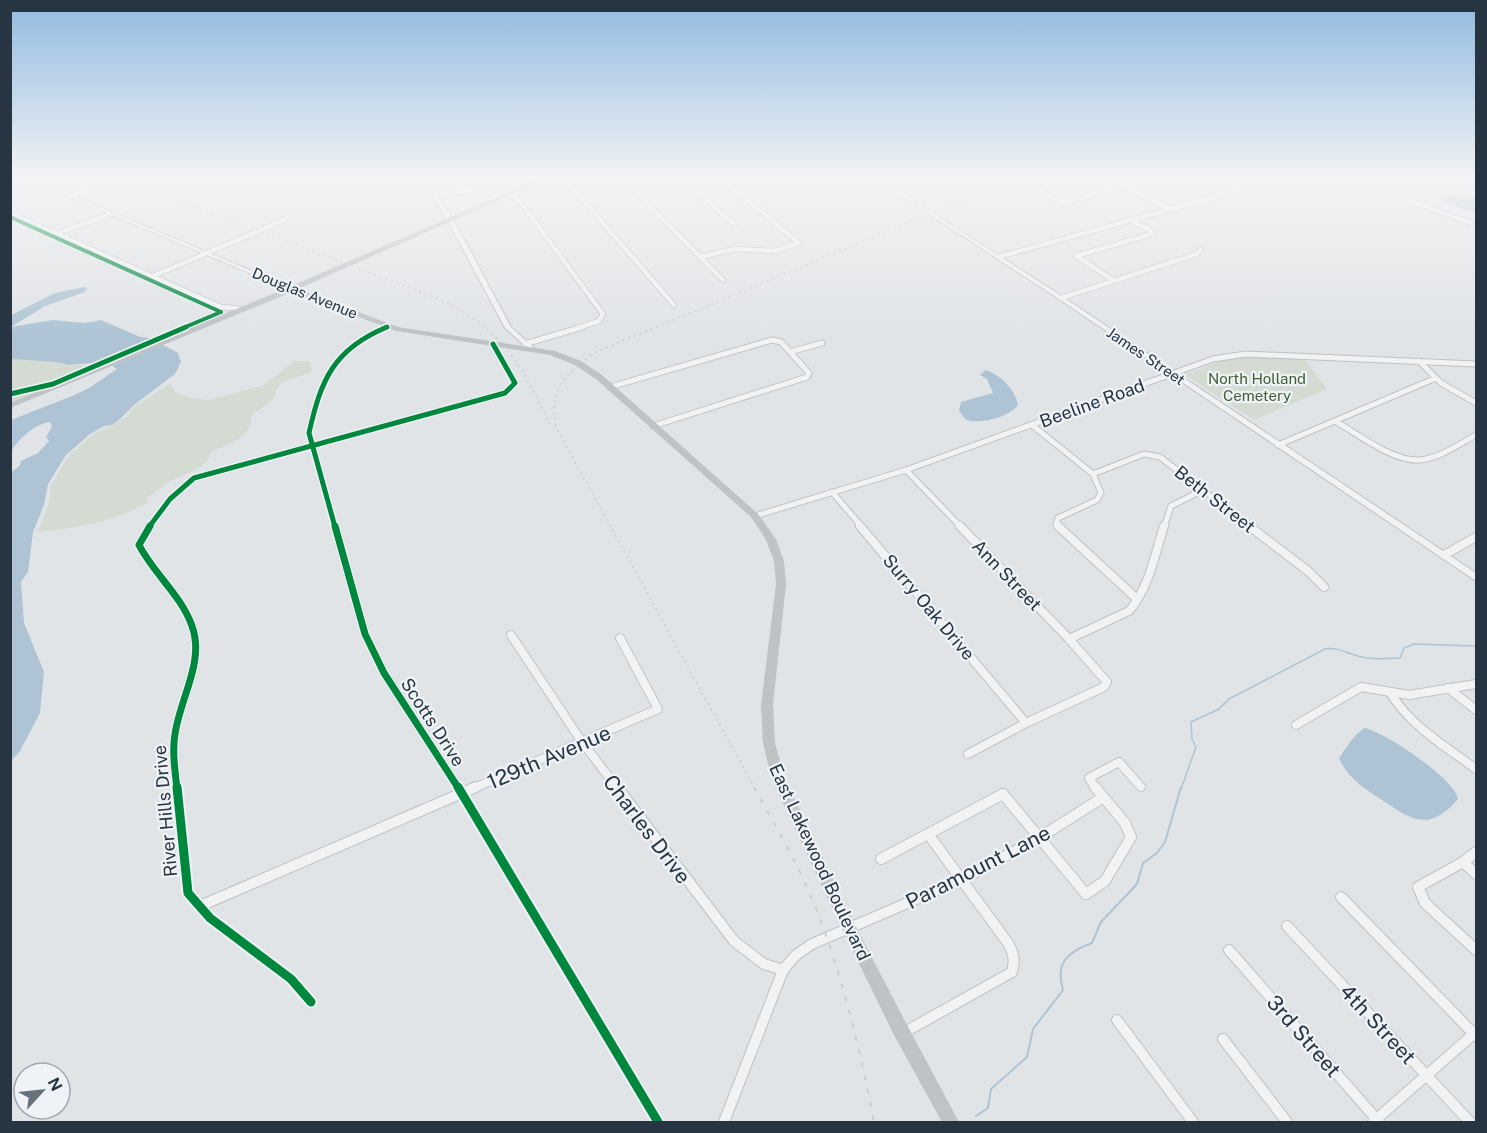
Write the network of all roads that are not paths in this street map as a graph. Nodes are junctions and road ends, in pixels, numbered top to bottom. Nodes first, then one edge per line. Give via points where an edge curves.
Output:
1 (47, 230) edge
2 (67, 230) edge
3 (153, 230) edge
4 (261, 230) edge
5 (425, 230) edge
6 (456, 230) edge
7 (541, 230) edge
8 (609, 230) edge
9 (673, 230) edge
10 (784, 230) edge
11 (956, 230) edge
12 (1095, 230) edge
13 (1146, 230) edge
14 (56, 234) junction
15 (1201, 250) dead end
16 (208, 253) junction
17 (700, 257) junction
18 (998, 257) junction
19 (153, 276) junction
20 (723, 280) dead end
21 (1113, 280) junction
22 (292, 289) junction
23 (1061, 298) junction
24 (674, 305) dead end
25 (221, 307) junction
26 (244, 309) junction
27 (236, 313) junction
28 (222, 317) junction
29 (387, 327) junction
30 (508, 328) junction
31 (187, 334) junction
32 (548, 339) junction
33 (822, 343) dead end
34 (494, 344) junction
35 (514, 346) junction
36 (528, 347) junction
37 (543, 351) junction
38 (790, 352) junction
39 (1419, 361) junction
40 (1476, 364) edge
41 (1173, 374) junction
42 (1436, 378) junction
43 (610, 387) junction
44 (54, 392) junction
45 (1476, 403) edge
46 (10, 406) edge
47 (10, 413) edge
48 (1335, 421) junction
49 (1032, 425) junction
50 (653, 426) junction
51 (1476, 435) edge
52 (1278, 445) junction
53 (313, 446) junction
54 (906, 470) junction
55 (1093, 474) junction
56 (1203, 490) junction
57 (831, 492) junction
58 (755, 516) junction
59 (1476, 537) edge
60 (1444, 555) junction
61 (1476, 577) edge
62 (1324, 587) dead end
63 (1137, 598) junction
64 (511, 635) dead end
65 (620, 638) dead end
66 (1069, 639) junction
67 (1476, 684) edge
68 (1448, 688) junction
69 (1390, 694) junction
70 (1476, 710) edge
71 (1026, 723) junction
72 (1296, 726) dead end
73 (582, 742) junction
74 (968, 754) dead end
75 (1476, 769) edge
76 (1141, 787) dead end
77 (462, 794) junction
78 (1102, 798) junction
79 (928, 834) junction
80 (1039, 838) junction
81 (1476, 852) edge
82 (880, 859) dead end
83 (1463, 862) junction
84 (1476, 874) edge
85 (961, 880) junction
86 (1341, 897) dead end
87 (200, 906) junction
88 (1287, 926) dead end
89 (849, 928) junction
90 (1229, 950) dead end
91 (1476, 950) edge
92 (783, 970) junction
93 (311, 1002) dead end
94 (1117, 1020) dead end
95 (902, 1033) junction
96 (1476, 1034) edge
97 (1223, 1039) dead end
98 (1427, 1077) junction
99 (658, 1122) edge
100 (724, 1122) edge
101 (951, 1122) edge
102 (1193, 1122) edge
103 (1287, 1122) edge
104 (1376, 1122) edge
105 (1470, 1122) edge

1 - 14 street
2 - 14 street
3 - 16 street, Douglas Avenue
4 - 16 street
5 - 22 main road
6 - 30 street
7 - 32 street via 603,314 599,321
8 - 24 street
9 - 17 street
10 - 17 street via 800,243 774,251 734,249
11 - 18 street, James Street
12 - 18 street
13 - 21 street via 1152,234 1076,256
14 - 19 street
15 - 21 street
16 - 19 street
16 - 22 street, Douglas Avenue
17 - 20 street
18 - 23 street, James Street
19 - 25 street
21 - 23 street
22 - 26 main road
22 - 29 main road, Douglas Avenue
23 - 41 street, James Street
25 - 26 street
25 - 28 street via 225,312
26 - 27 main road
27 - 28 main road
27 - 31 main road
28 - 31 main road
29 - 34 main road, Douglas Avenue
29 - 53 street, Scotts Drive via 348,349 335,362 311,420
30 - 35 street
30 - 36 street
31 - 44 main road
32 - 36 street
32 - 37 street
33 - 38 street
34 - 35 main road, East Lakewood Boulevard
34 - 53 street, River Hills Drive via 515,383 505,393
35 - 36 main road, East Lakewood Boulevard
36 - 37 main road, East Lakewood Boulevard
37 - 43 main road, East Lakewood Boulevard via 578,363
38 - 43 street via 776,340
38 - 50 street via 809,373 807,377
39 - 40 street, Beeline Road
39 - 41 street, Beeline Road via 1246,354 1213,359
39 - 42 street
41 - 49 street, Beeline Road
41 - 52 street, James Street
42 - 45 street
42 - 48 street
43 - 50 main road, East Lakewood Boulevard
44 - 46 main road
44 - 47 main road
48 - 51 street via 1393,453 1415,460 1431,457
48 - 52 street
49 - 54 street, Beeline Road
49 - 55 street
50 - 58 main road, East Lakewood Boulevard
52 - 60 street, James Street
53 - 77 street, Scotts Drive via 365,634 389,681
53 - 87 street, River Hills Drive via 187,482 140,545 185,609 194,636 196,662 174,730 173,749 186,885
54 - 57 street, Beeline Road
54 - 66 street, Ann Street
55 - 56 street, Beth Street via 1144,454 1152,455
55 - 63 street via 1100,496 1058,518 1056,524
56 - 62 street, Beth Street
56 - 63 street via 1171,506
57 - 58 street, Beeline Road
57 - 71 street, Surry Oak Drive
58 - 89 main road, East Lakewood Boulevard via 776,550 781,584 767,705 772,758
59 - 60 street
60 - 61 street, James Street
63 - 66 street via 1130,611
64 - 73 street, Charles Drive
65 - 73 street, 129th Avenue via 658,710
66 - 71 street, Ann Street via 1107,682 1104,687
67 - 68 street
68 - 69 street via 1424,694
68 - 70 street
69 - 72 street via 1355,688
69 - 75 street via 1409,717
71 - 74 street
73 - 77 street, 129th Avenue
73 - 92 street, Charles Drive via 734,941 764,964
76 - 78 street via 1119,762 1089,778
77 - 87 street, 129th Avenue
77 - 99 street, Scotts Drive
78 - 80 street, Paramount Lane
78 - 80 street via 1130,830 1131,837 1105,881 1086,894
79 - 80 street via 1003,794
79 - 82 street
79 - 85 street
80 - 85 street, Paramount Lane
81 - 83 street
83 - 84 street
83 - 91 street via 1418,887 1419,895
85 - 89 street, Paramount Lane
85 - 95 street via 1014,952 1012,972
86 - 96 street
87 - 93 street, River Hills Drive via 234,939 291,979
88 - 98 street, 4th Street
89 - 92 street, Paramount Lane via 812,944
89 - 95 main road, East Lakewood Boulevard
90 - 104 street, 3rd Street
92 - 100 street
94 - 102 street
95 - 101 main road, East Lakewood Boulevard
96 - 98 street
97 - 103 street
98 - 104 street
98 - 105 street, 4th Street

